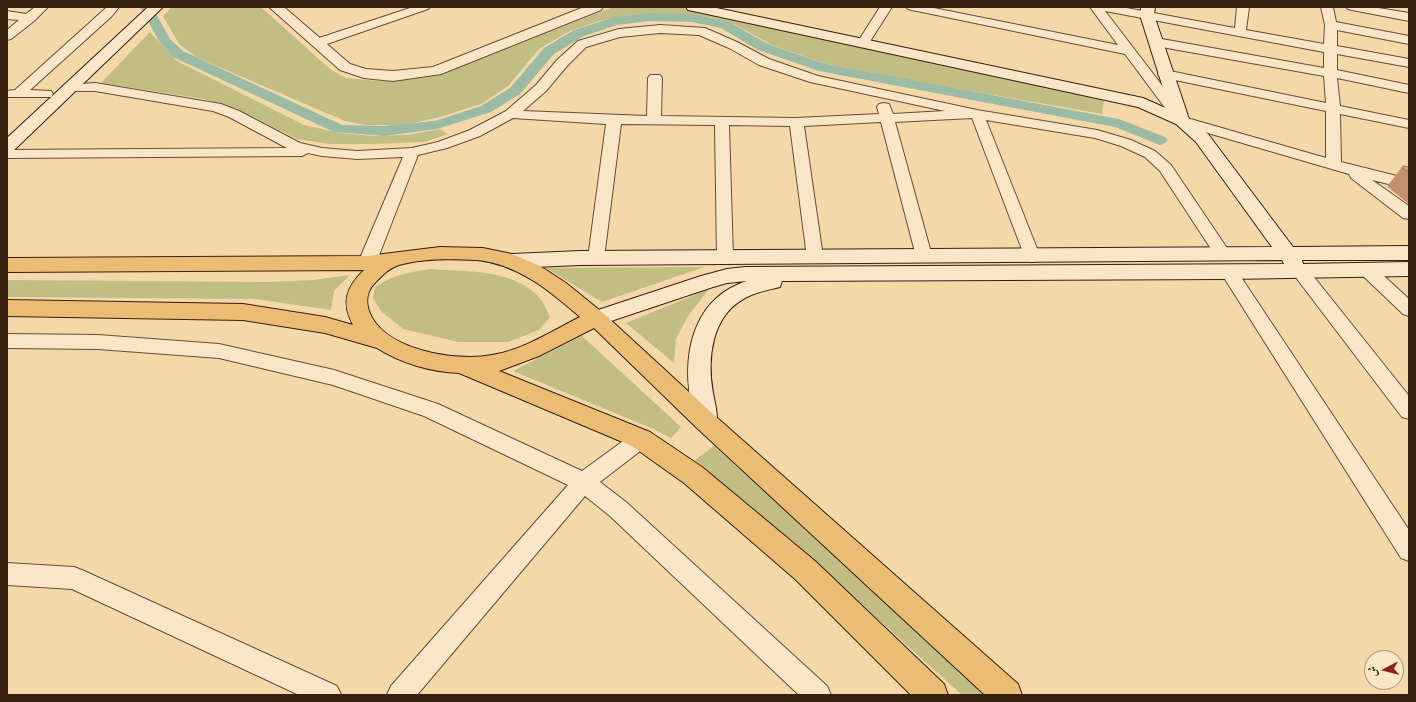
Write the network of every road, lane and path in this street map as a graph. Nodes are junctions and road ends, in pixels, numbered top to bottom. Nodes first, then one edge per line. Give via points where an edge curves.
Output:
1 (42, 7) edge
2 (113, 7) edge
3 (156, 7) edge
4 (424, 7) edge
5 (596, 7) edge
6 (693, 7) edge
7 (886, 7) edge
8 (912, 7) edge
9 (1096, 7) edge
10 (1102, 7) edge
11 (1243, 7) edge
12 (1327, 7) edge
13 (1352, 7) edge
14 (286, 10) edge
15 (132, 11) dead end
16 (1147, 11) edge
17 (7, 15) edge
18 (1409, 16) edge
19 (30, 18) junction
20 (1331, 25) junction
21 (1240, 34) junction
22 (7, 36) edge
23 (1409, 40) edge
24 (1156, 42) junction
25 (318, 43) junction
26 (863, 43) junction
27 (1330, 49) junction
28 (1130, 51) junction
29 (1409, 63) edge
30 (1330, 73) junction
31 (1166, 74) junction
32 (655, 78) dead end
33 (70, 88) junction
34 (1409, 89) edge
35 (12, 94) edge
36 (46, 94) junction
37 (880, 94) junction
38 (1333, 107) junction
39 (511, 114) junction
40 (977, 114) junction
41 (887, 118) junction
42 (614, 120) junction
43 (654, 120) junction
44 (722, 120) junction
45 (1182, 121) junction
46 (796, 122) junction
47 (1409, 124) edge
48 (7, 130) edge
49 (7, 147) edge
50 (322, 152) junction
51 (412, 152) junction
52 (7, 154) edge
53 (1341, 167) junction
54 (1409, 184) edge
55 (1409, 214) edge
56 (1409, 253) edge
57 (1288, 254) junction
58 (924, 256) junction
59 (1032, 256) junction
60 (596, 258) junction
61 (725, 258) junction
62 (394, 260) junction
63 (512, 261) junction
64 (367, 263) junction
65 (1226, 263) junction
66 (7, 265) edge
67 (814, 266) junction
68 (1366, 269) junction
69 (1409, 269) edge
70 (1300, 271) junction
71 (7, 308) edge
72 (1409, 309) edge
73 (596, 318) junction
74 (7, 341) edge
75 (381, 342) junction
76 (462, 365) junction
77 (1409, 411) edge
78 (706, 422) junction
79 (641, 439) junction
80 (584, 482) junction
81 (1409, 550) edge
82 (7, 574) edge
83 (328, 695) edge
84 (400, 695) edge
85 (818, 695) edge
86 (933, 695) edge
87 (1006, 695) edge

1 - 19 street
2 - 35 street via 108,14
3 - 33 main road
4 - 25 street
5 - 25 main road via 436,71 393,76 364,73 345,67
6 - 26 main road
7 - 26 street
8 - 28 street
9 - 28 street
10 - 16 street
11 - 21 street
12 - 20 street
13 - 18 street
14 - 25 main road
15 - 36 main road
16 - 21 street
16 - 24 main road
17 - 19 street
19 - 22 street
20 - 23 street
20 - 27 street
21 - 27 street
24 - 30 street
24 - 31 main road
26 - 45 main road via 1143,103
27 - 29 street
27 - 30 street
28 - 45 street
30 - 34 street
30 - 38 street
31 - 38 street
31 - 45 main road
32 - 43 street
33 - 49 main road
33 - 50 street via 95,87 216,107 295,146
35 - 36 street
36 - 48 main road
37 - 39 street via 815,79 764,62 701,31 660,29 619,33 582,44 541,88
37 - 40 street
37 - 41 street
38 - 47 street
38 - 53 street
39 - 42 street
39 - 51 street via 475,133
40 - 41 street
40 - 59 street
40 - 65 street via 1097,134 1150,154 1166,168
41 - 46 street
41 - 58 street
42 - 43 street
42 - 60 street
43 - 44 street
44 - 46 street
44 - 61 street
45 - 53 street
45 - 57 main road via 1202,138
46 - 67 street
50 - 51 street via 357,155
50 - 52 street
51 - 64 street
53 - 54 street
53 - 55 street
56 - 57 main road
57 - 65 main road
57 - 70 main road
58 - 59 main road
58 - 67 main road
59 - 65 main road
60 - 61 main road
60 - 63 main road
61 - 67 main road
62 - 63 main road via 440,254 464,254 488,255
62 - 64 main road
62 - 75 main road via 373,272 361,285 356,299 358,314 364,327
63 - 73 main road via 536,272
64 - 66 main road
65 - 67 main road
65 - 70 main road
65 - 81 street
67 - 73 main road via 727,276
67 - 78 main road via 744,290 727,299 718,310 710,322 700,348 698,367
68 - 69 main road
68 - 70 main road
68 - 72 street
70 - 77 street
71 - 75 main road via 243,312 325,325
73 - 76 main road via 514,358 490,364
73 - 78 main road
74 - 80 street via 98,342 218,351 326,376 431,410
75 - 76 main road via 428,361
76 - 79 main road
78 - 87 main road
79 - 80 street
79 - 86 main road via 693,475 805,570
80 - 84 street
80 - 85 street via 618,509
82 - 83 street via 74,578

